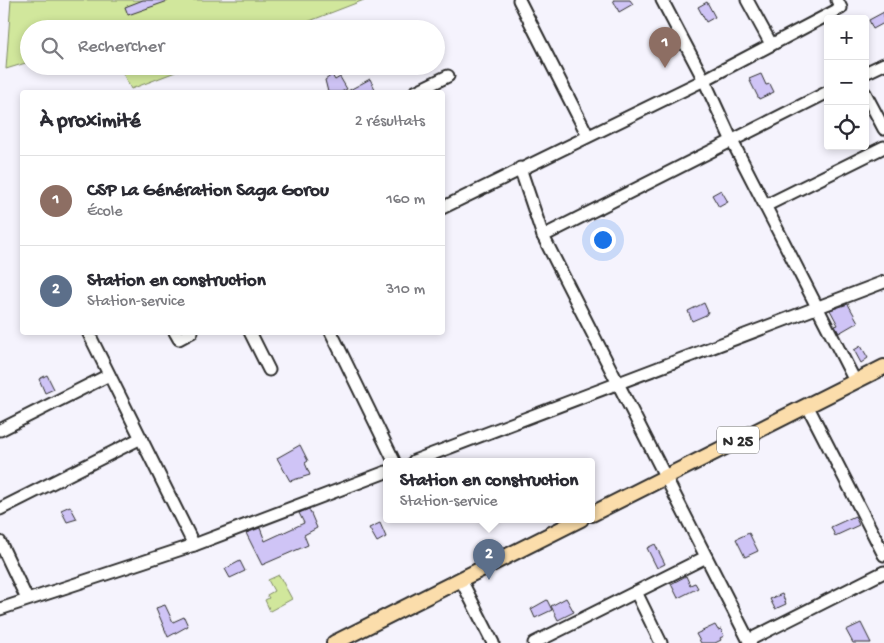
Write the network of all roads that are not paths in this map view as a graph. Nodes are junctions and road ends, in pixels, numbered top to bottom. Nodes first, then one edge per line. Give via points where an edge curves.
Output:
1 (519, 0) edge
2 (662, 0) edge
3 (747, 0) edge
4 (837, 0) edge
5 (771, 44) junction
6 (884, 64) edge
7 (869, 71) edge
8 (448, 76) dead end
9 (704, 80) junction
10 (419, 90) edge
11 (824, 94) edge
12 (869, 101) edge
13 (884, 129) edge
14 (588, 136) junction
15 (732, 141) junction
16 (884, 147) edge
17 (520, 168) junction
18 (445, 206) edge
19 (765, 206) junction
20 (543, 236) junction
21 (884, 282) edge
22 (817, 307) junction
23 (89, 335) edge
24 (177, 335) edge
25 (186, 335) edge
26 (252, 335) edge
27 (332, 335) edge
28 (884, 367) edge
29 (269, 370) dead end
30 (109, 375) junction
31 (856, 381) junction
32 (617, 384) junction
33 (807, 405) junction
34 (0, 430) edge
35 (141, 438) junction
36 (393, 458) edge
37 (422, 458) edge
38 (383, 473) edge
39 (666, 476) junction
40 (0, 509) edge
41 (595, 512) edge
42 (574, 523) edge
43 (0, 542) edge
44 (194, 545) junction
45 (884, 555) edge
46 (706, 557) junction
47 (884, 572) edge
48 (461, 580) junction
49 (636, 592) junction
50 (27, 599) junction
51 (0, 610) edge
52 (749, 642) edge
53 (334, 643) edge
54 (493, 643) edge
55 (534, 643) edge
56 (661, 643) edge

1 - 14 street
2 - 9 street
3 - 5 street
4 - 5 street via 841,8
5 - 9 street
6 - 7 street
8 - 10 street
9 - 14 street
9 - 15 street
11 - 15 street
12 - 13 street
14 - 17 street
15 - 19 street
15 - 20 street
16 - 19 street
17 - 18 street
17 - 20 street
19 - 22 street
20 - 32 street
21 - 22 street
22 - 31 street
22 - 32 street
23 - 30 street
24 - 25 street via 179,339
26 - 29 street
27 - 36 street
28 - 31 main road, N 25
30 - 34 street
30 - 35 street
31 - 33 main road, N 25
32 - 37 street
32 - 39 street
33 - 39 main road, N 25
33 - 45 street
35 - 40 street
35 - 44 street
38 - 44 street
39 - 41 main road, N 25
39 - 46 street
42 - 48 main road
43 - 50 street
44 - 50 street
46 - 49 street
46 - 52 street
47 - 52 street
48 - 53 main road
48 - 54 street
49 - 55 street
49 - 56 street
50 - 51 street

